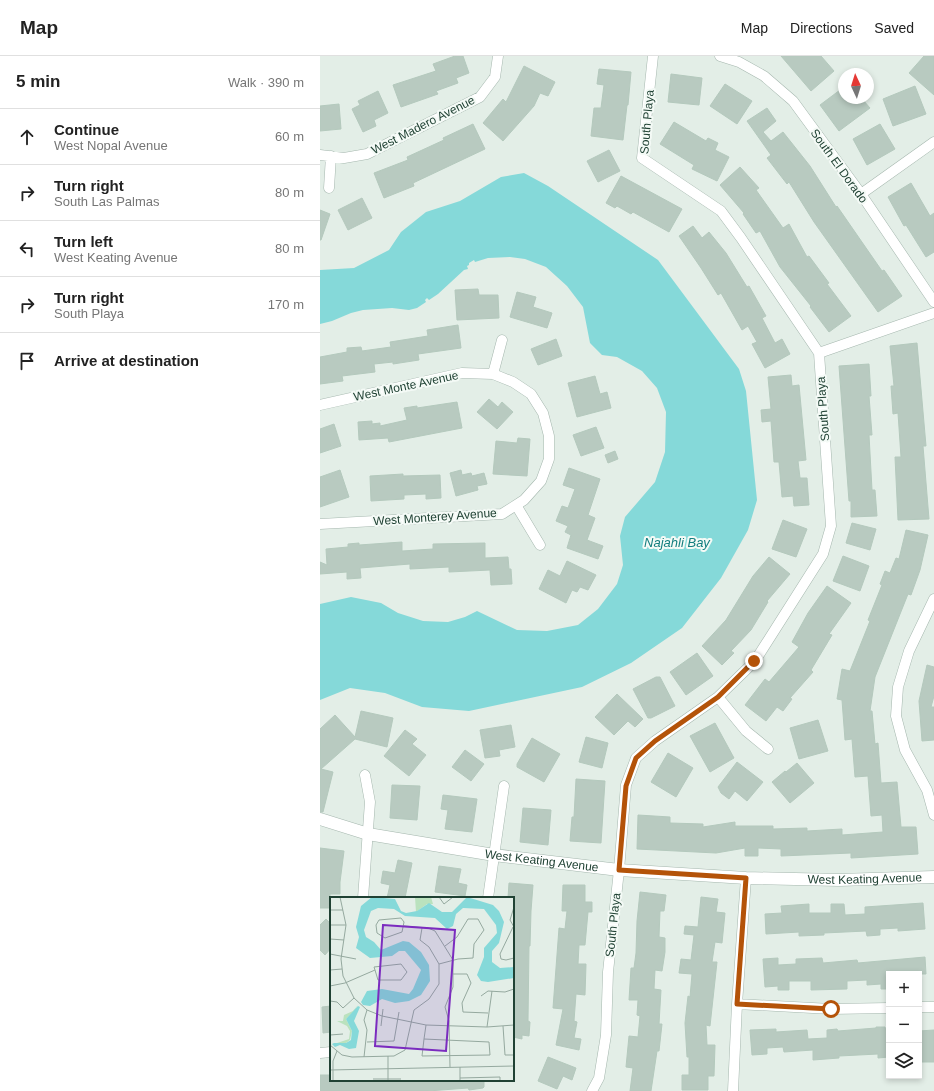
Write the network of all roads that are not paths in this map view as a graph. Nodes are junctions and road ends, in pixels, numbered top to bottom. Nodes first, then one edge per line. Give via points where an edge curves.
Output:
1 (498, 56) edge
2 (653, 56) edge
3 (720, 56) edge
4 (934, 142) edge
5 (320, 155) edge
6 (331, 156) junction
7 (329, 188) dead end
8 (861, 194) junction
9 (934, 302) edge
10 (934, 313) edge
11 (502, 340) dead end
12 (819, 353) junction
13 (493, 374) junction
14 (320, 405) edge
15 (549, 436) joint
16 (516, 505) junction
17 (320, 524) edge
18 (540, 545) dead end
19 (934, 598) edge
20 (718, 697) junction
21 (768, 749) dead end
22 (365, 775) dead end
23 (504, 786) dead end
24 (934, 815) edge
25 (320, 819) edge
26 (368, 834) junction
27 (494, 855) junction
28 (619, 870) junction
29 (934, 877) edge
30 (746, 878) junction
31 (363, 897) edge
32 (488, 897) edge
33 (737, 1004) junction
34 (922, 1007) edge
35 (934, 1007) edge
36 (886, 1008) edge
37 (330, 1052) edge
38 (320, 1053) edge
39 (592, 1091) edge
40 (733, 1091) edge

1 - 6 street, West Madero Avenue via 495,77 480,97 367,154 344,158
2 - 12 street, South Playa via 642,158 721,211
3 - 8 street, South El Dorado via 739,62 764,76 792,101
4 - 8 street
5 - 6 street, West Madero Avenue
6 - 7 street
8 - 9 street, South El Dorado
10 - 12 street
11 - 13 street
12 - 20 street, South Playa via 831,526 823,554 754,661
13 - 14 street, West Monte Avenue via 462,373
13 - 15 street, West Monte Avenue via 513,382 531,394 543,413
15 - 16 street, West Monterey Avenue via 548,459 541,481
16 - 17 street, West Monterey Avenue via 502,514
16 - 18 street
19 - 24 street via 909,651 898,687 896,716 905,750 927,790
20 - 21 street via 746,731
20 - 28 street, South Playa via 633,755 626,786
22 - 26 street via 370,802
23 - 27 street
25 - 26 street, West Keating Avenue
26 - 27 street, West Keating Avenue
26 - 31 street
27 - 28 street, West Keating Avenue
27 - 32 street
28 - 30 street, West Keating Avenue
28 - 39 street, South Playa via 608,972 606,1035 599,1078
29 - 30 street, West Keating Avenue via 839,880
30 - 33 street
33 - 36 street via 831,1009
33 - 40 street
34 - 35 street
37 - 38 street

